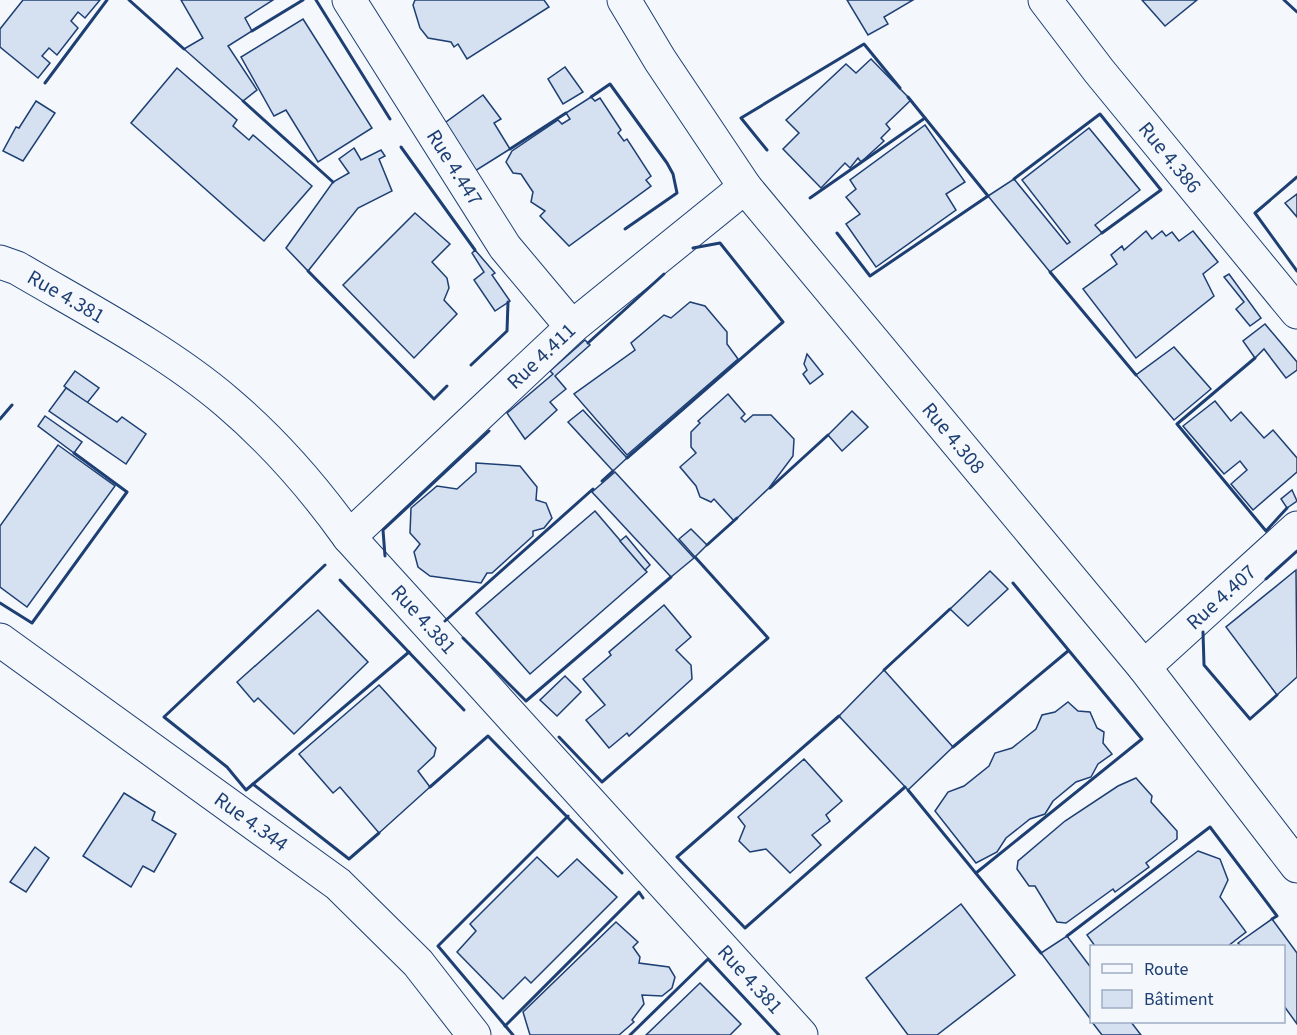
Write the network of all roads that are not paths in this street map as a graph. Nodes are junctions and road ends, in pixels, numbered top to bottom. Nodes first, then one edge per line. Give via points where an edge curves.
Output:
1 (348, 0) edge
2 (624, 0) edge
3 (1045, 0) edge
4 (745, 188) junction
5 (0, 262) edge
6 (1297, 312) edge
7 (572, 327) junction
8 (1297, 528) edge
9 (349, 537) junction
10 (3, 644) edge
11 (1144, 668) junction
12 (1297, 866) edge
13 (474, 1035) edge
14 (801, 1035) edge

1 - 7 street, Rue 4.447 via 505,247
2 - 4 street, Rue 4.308
3 - 6 street, Rue 4.386
4 - 7 street, Rue 4.411
4 - 11 street, Rue 4.308
5 - 9 street, Rue 4.381 via 137,338 227,402 313,486
7 - 9 street, Rue 4.411
8 - 11 street, Rue 4.407
9 - 14 street, Rue 4.381
10 - 13 street, Rue 4.344 via 338,884 418,963
11 - 12 street, Rue 4.308

